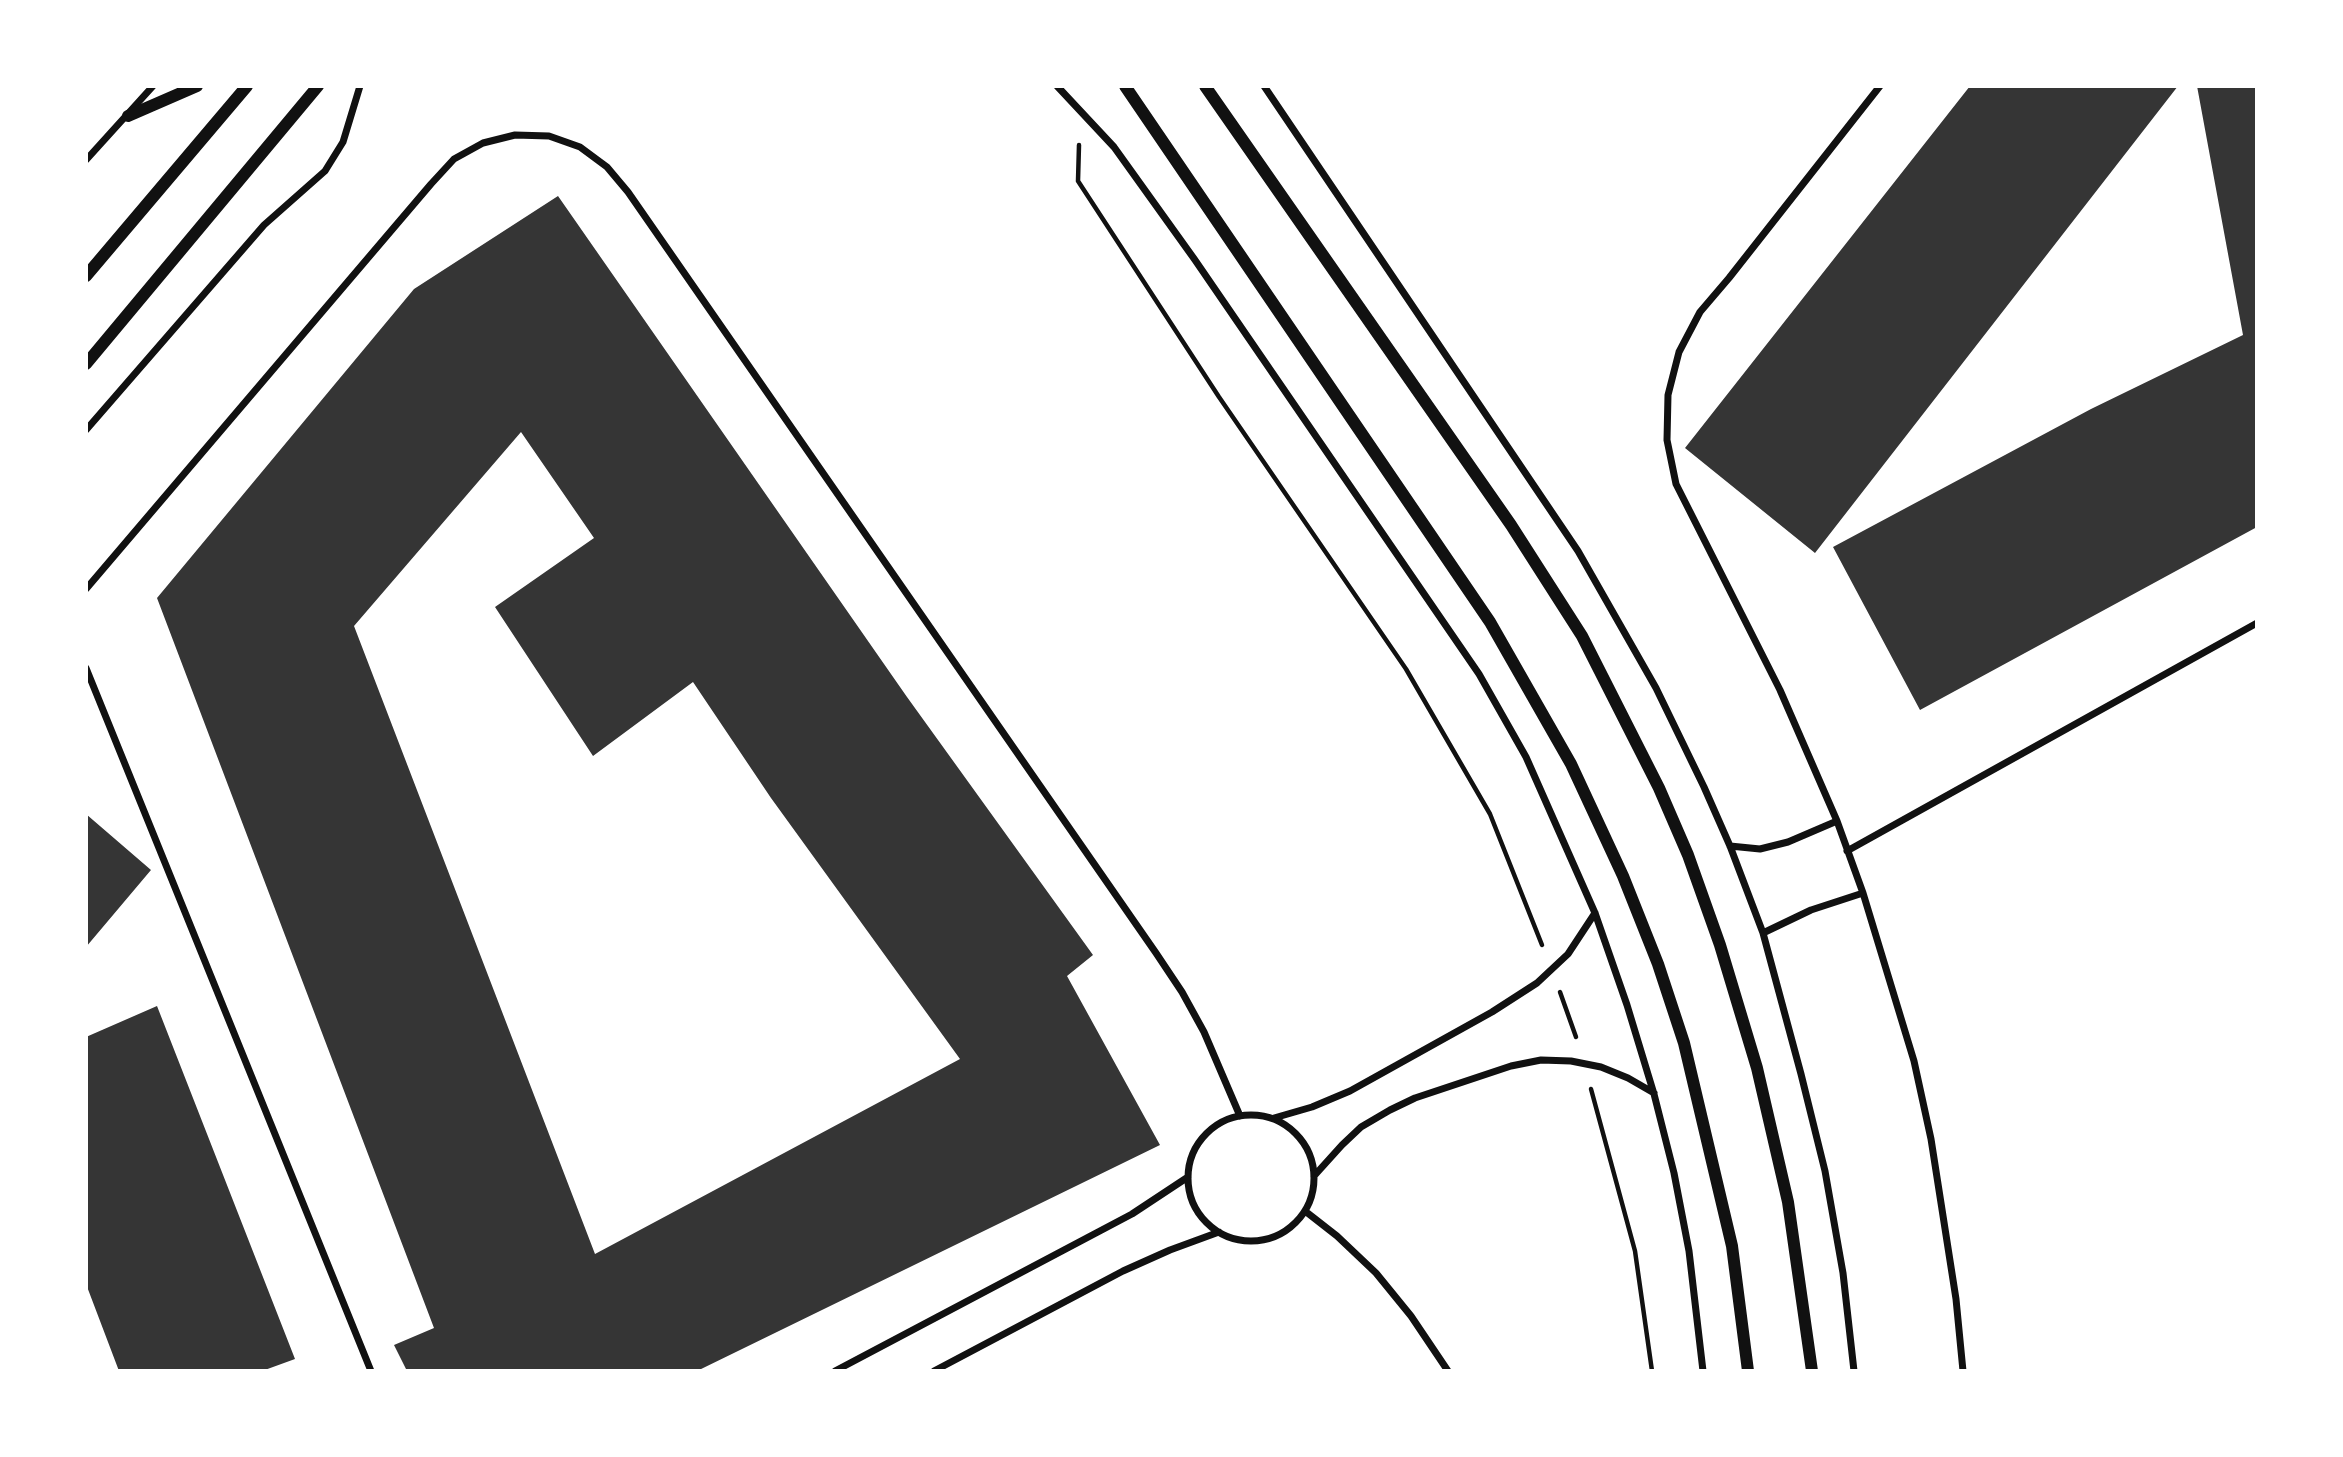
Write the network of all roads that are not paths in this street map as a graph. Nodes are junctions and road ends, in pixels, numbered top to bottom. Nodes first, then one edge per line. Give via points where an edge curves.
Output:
1 (153, 86) edge
2 (197, 86) edge
3 (247, 86) edge
4 (318, 86) edge
5 (360, 86) edge
6 (1057, 86) edge
7 (1125, 86) edge
8 (1205, 86) edge
9 (1264, 86) edge
10 (1880, 86) edge
11 (128, 116) junction
12 (86, 160) edge
13 (86, 276) edge
14 (86, 364) edge
15 (86, 429) edge
16 (86, 589) edge
17 (2257, 623) edge
18 (86, 668) edge
19 (1837, 821) junction
20 (1730, 846) junction
21 (1847, 851) junction
22 (1863, 893) junction
23 (1595, 913) junction
24 (1763, 933) junction
25 (1654, 1094) junction
26 (1240, 1116) junction
27 (1273, 1118) junction
28 (1314, 1176) junction
29 (1188, 1177) junction
30 (1305, 1211) junction
31 (1219, 1232) junction
32 (371, 1371) edge
33 (835, 1371) edge
34 (934, 1371) edge
35 (1448, 1371) edge
36 (1703, 1371) edge
37 (1748, 1371) edge
38 (1812, 1371) edge
39 (1854, 1371) edge
40 (1964, 1371) edge

1 - 11 street
2 - 11 street
3 - 13 street
4 - 14 street
5 - 15 street via 343,142 326,172 264,225
6 - 23 street via 1114,147 1479,674 1526,757
7 - 37 street via 1490,622 1571,764 1623,876 1684,1043 1732,1246
8 - 38 street via 1511,525 1582,636 1659,788 1720,945 1757,1068 1788,1202
9 - 20 street via 1578,551 1656,688
10 - 19 street via 1699,312 1679,352 1668,396 1667,440 1676,484 1780,690
11 - 12 street
16 - 26 street via 454,159 482,143 515,135 549,136 580,147 607,167 628,192 1156,953 1204,1032
17 - 21 street
18 - 32 street
19 - 20 street via 1760,849
19 - 21 street
20 - 24 street
21 - 22 street
22 - 24 street via 1811,910
22 - 40 street via 1914,1061 1931,1139
23 - 25 street
23 - 27 street via 1568,954 1537,984 1492,1013 1350,1091
24 - 39 street via 1825,1171
25 - 28 street via 1601,1067 1541,1060 1511,1066 1415,1098 1361,1127
25 - 36 street via 1686,1238
26 - 27 street
26 - 29 street via 1203,1137 1192,1156
27 - 28 street via 1302,1142
28 - 30 street
29 - 31 street via 1191,1199
29 - 33 street via 1132,1214
30 - 31 street via 1276,1236 1256,1241
30 - 35 street via 1376,1273
31 - 34 street via 1123,1270

